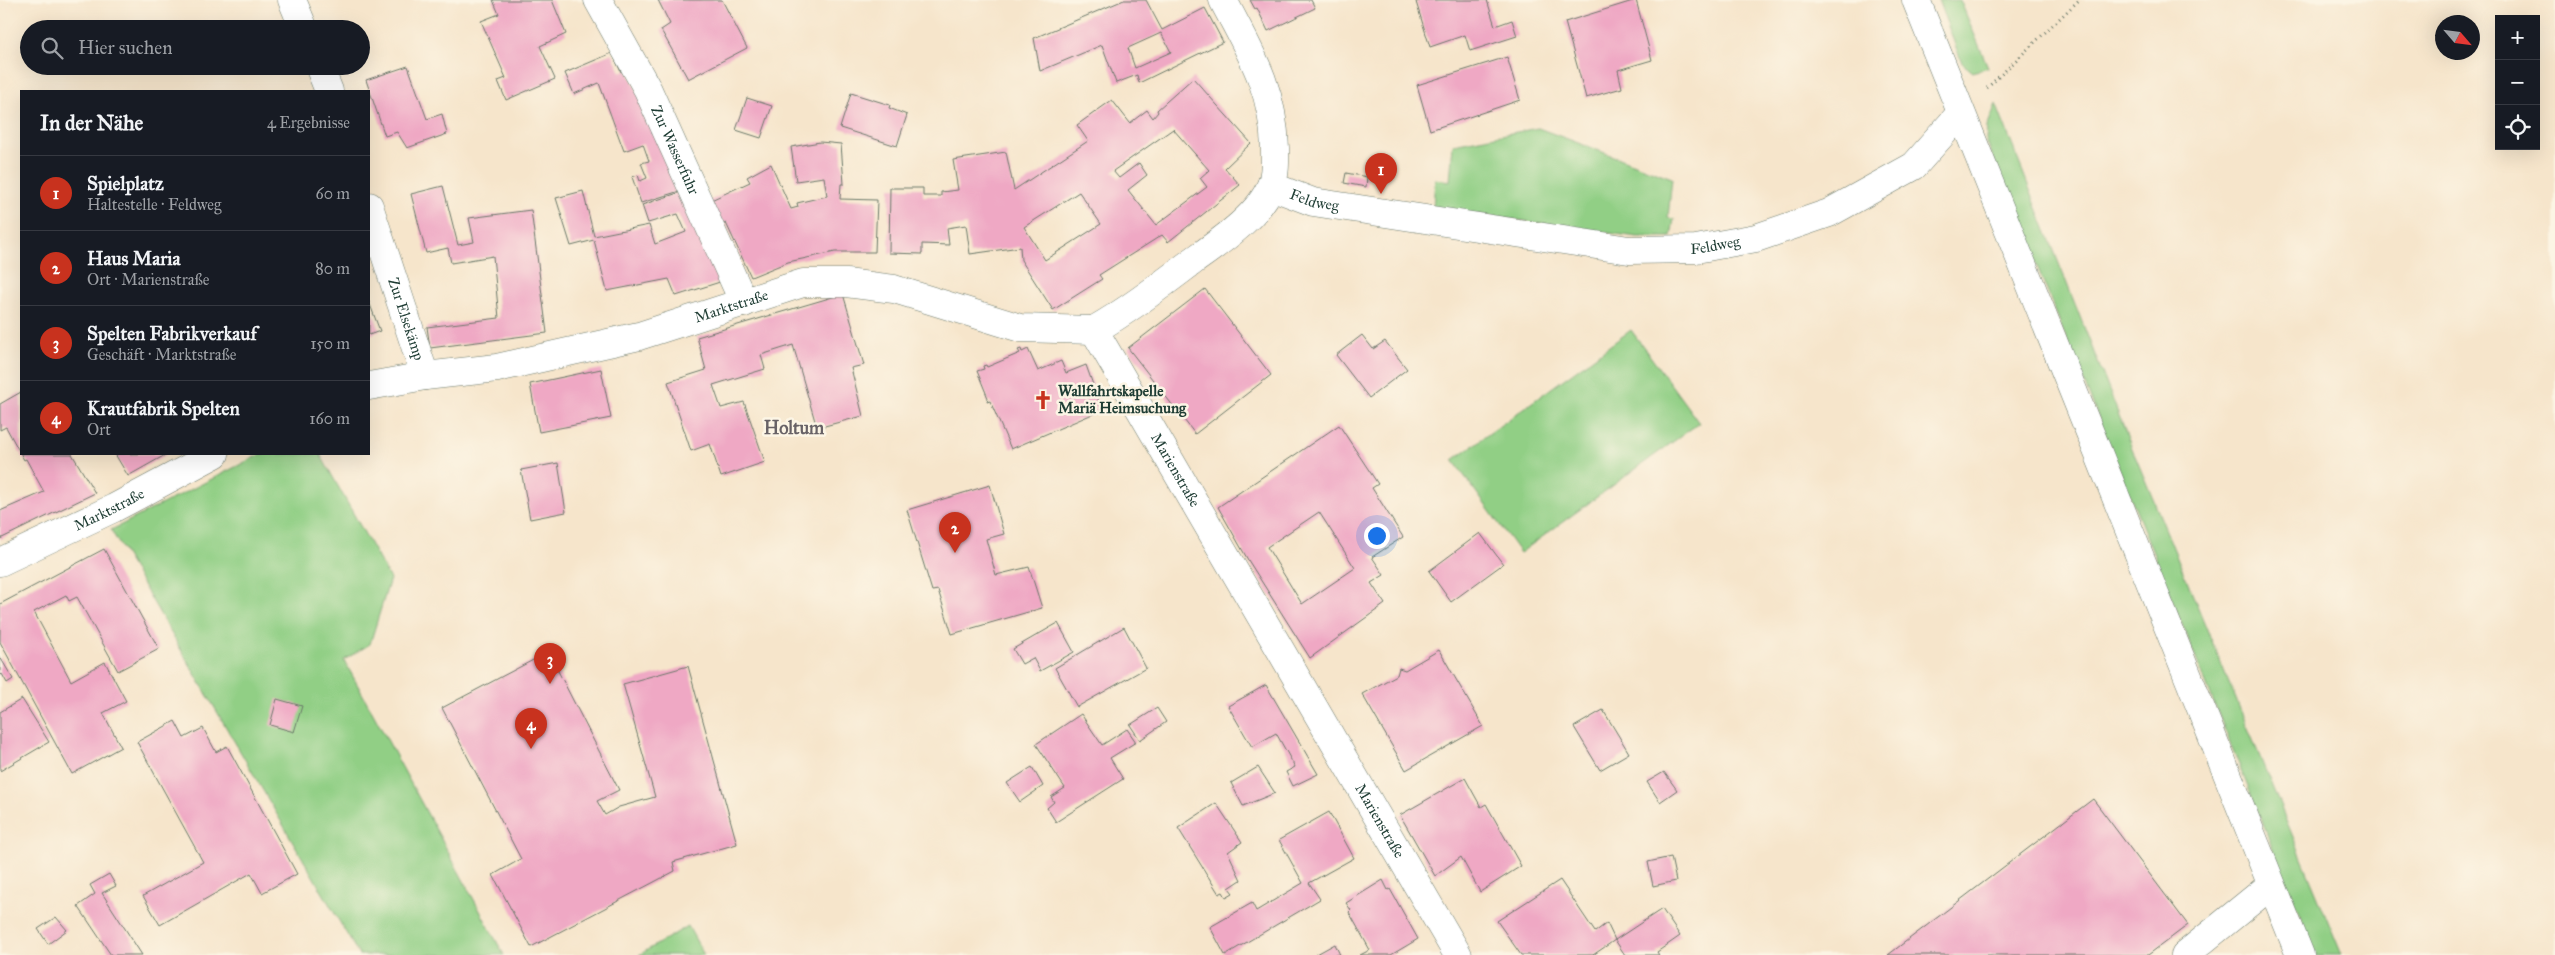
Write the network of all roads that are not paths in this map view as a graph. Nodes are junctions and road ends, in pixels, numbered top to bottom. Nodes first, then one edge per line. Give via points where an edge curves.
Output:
1 (292, 0) edge
2 (598, 0) edge
3 (1223, 0) edge
4 (1916, 0) edge
5 (300, 20) edge
6 (323, 75) edge
7 (329, 90) edge
8 (1960, 114) junction
9 (1271, 186) junction
10 (370, 209) edge
11 (744, 303) junction
12 (1094, 330) junction
13 (425, 376) junction
14 (370, 386) edge
15 (213, 455) edge
16 (0, 562) edge
17 (2271, 885) junction
18 (1458, 955) edge
19 (2185, 955) edge
20 (2300, 955) edge

1 - 5 street
2 - 11 street, Zur Wasserfuhr via 648,90
3 - 9 street via 1261,73 1271,109 1276,165
4 - 8 street
6 - 7 street
8 - 9 street, Feldweg via 1914,166 1829,214 1756,238 1696,249 1629,250 1313,202
8 - 17 street
9 - 12 street via 1233,232 1120,315
10 - 13 street, Zur Elsekämp
11 - 12 street, Marktstraße via 803,283 846,284 894,289 1020,328
11 - 13 street, Marktstraße via 639,336 497,368
12 - 18 street, Marienstraße
13 - 14 street, Marktstraße
15 - 16 street, Marktstraße via 114,508
17 - 19 street
17 - 20 street

